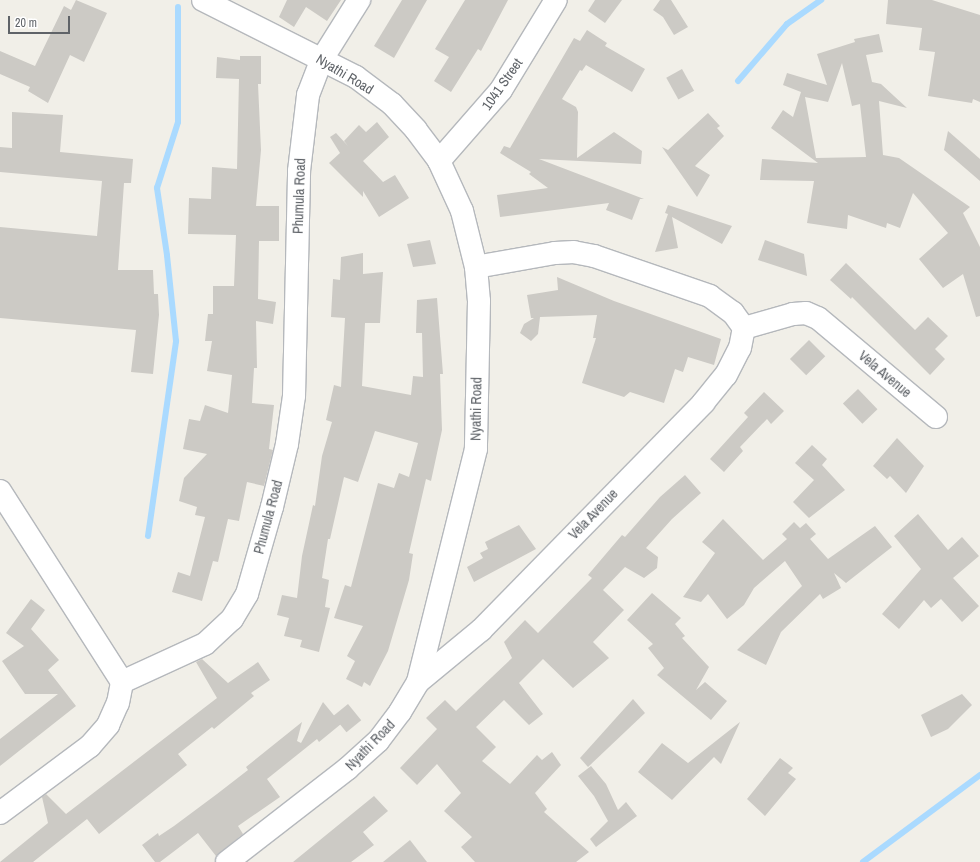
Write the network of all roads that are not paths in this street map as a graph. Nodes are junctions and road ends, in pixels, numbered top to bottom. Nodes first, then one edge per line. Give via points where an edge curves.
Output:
1 (203, 0) edge
2 (359, 0) edge
3 (556, 0) edge
4 (322, 59) junction
5 (439, 162) junction
6 (476, 267) junction
7 (744, 328) junction
8 (936, 417) dead end
9 (0, 491) edge
10 (122, 682) junction
11 (418, 682) junction
12 (0, 812) edge
13 (227, 862) edge

1 - 4 street, Nyathi Road
2 - 4 street, Phumula Road
3 - 5 street, 1041 Street via 501,90
4 - 5 street, Nyathi Road via 356,78 392,104 416,130
4 - 10 street, Phumula Road via 308,95 302,130 294,396 287,444 247,594 232,619 205,644
5 - 6 street, Nyathi Road via 462,211
6 - 7 street via 555,253 574,252 594,256 710,296 734,313
6 - 11 street, Nyathi Road via 479,301 476,449
7 - 8 street, Vela Avenue via 793,314 806,313 818,318
7 - 11 street, Vela Avenue via 740,348 726,375 703,403 481,630
9 - 10 street
10 - 12 street via 118,703 108,725 90,746
11 - 13 street, Nyathi Road via 400,712 347,770

